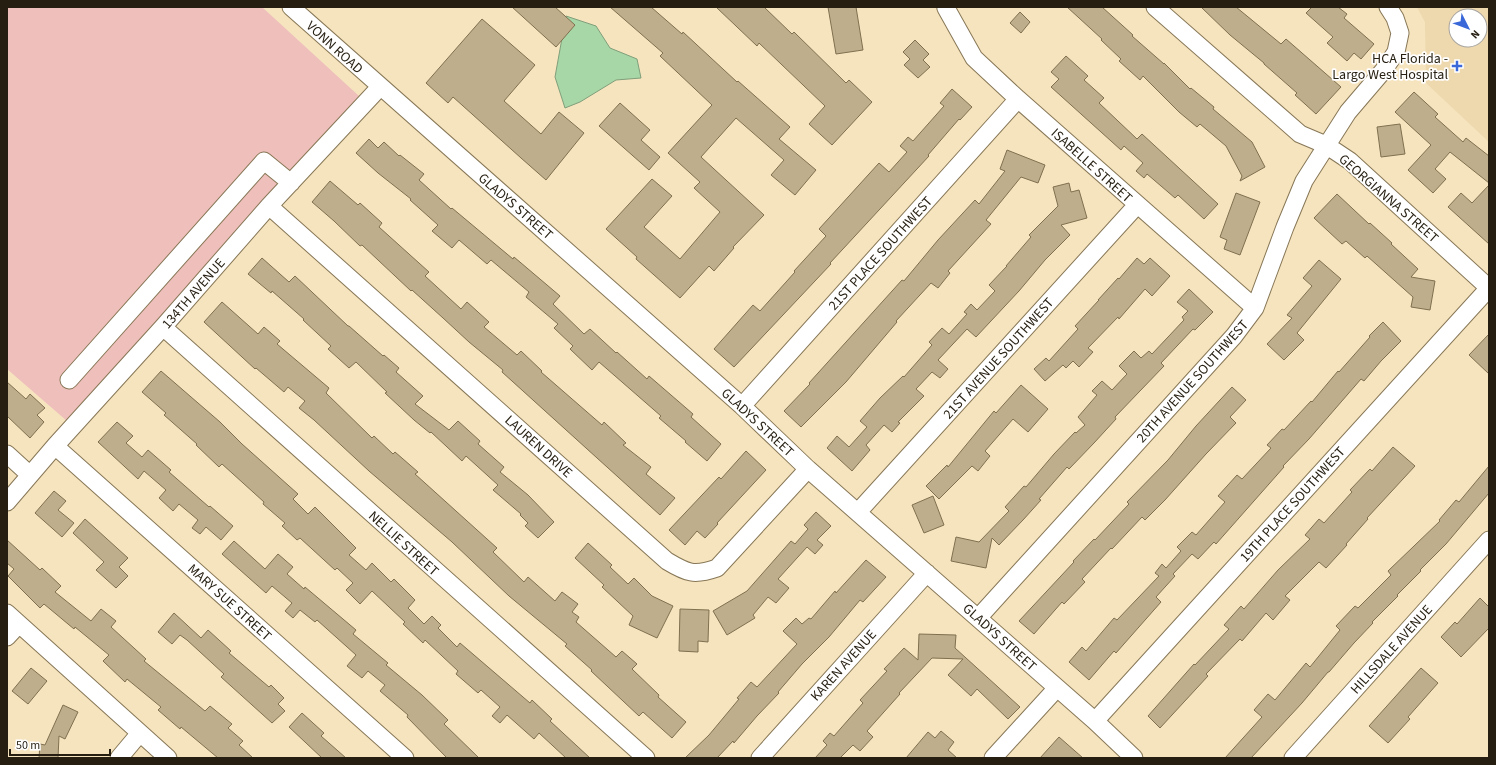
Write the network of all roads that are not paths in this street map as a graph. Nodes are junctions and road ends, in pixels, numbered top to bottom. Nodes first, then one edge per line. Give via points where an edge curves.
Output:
1 (291, 7) edge
2 (1155, 7) edge
3 (1388, 7) edge
4 (946, 8) edge
5 (380, 87) junction
6 (1018, 99) junction
7 (1326, 145) junction
8 (291, 183) junction
9 (1137, 205) junction
10 (269, 206) junction
11 (1489, 288) edge
12 (1255, 308) junction
13 (163, 327) junction
14 (69, 380) dead end
15 (742, 406) junction
16 (55, 446) junction
17 (7, 454) edge
18 (808, 469) junction
19 (30, 475) junction
20 (7, 502) edge
21 (858, 512) junction
22 (1489, 540) edge
23 (927, 572) junction
24 (978, 618) junction
25 (13, 619) edge
26 (7, 637) edge
27 (1057, 688) junction
28 (1095, 721) junction
29 (140, 733) junction
30 (119, 758) edge
31 (168, 758) edge
32 (405, 758) edge
33 (646, 758) edge
34 (760, 758) edge
35 (993, 758) edge
36 (1134, 758) edge
37 (1293, 758) edge

1 - 5 street, VONN ROAD
2 - 7 street, GEORGIANNA STREET via 1300,134
3 - 7 street, 20TH AVENUE SOUTHWEST via 1400,33 1396,52 1348,112
4 - 6 street, ISABELLE STREET via 974,58
5 - 8 street, 134TH AVENUE
5 - 15 street, GLADYS STREET
6 - 9 street, ISABELLE STREET
6 - 15 street, 21ST PLACE SOUTHWEST
7 - 11 street, GEORGIANNA STREET via 1350,160
7 - 12 street, 20TH AVENUE SOUTHWEST via 1304,181
8 - 10 street, 134TH AVENUE
8 - 14 street via 264,161
9 - 12 street, ISABELLE STREET
9 - 21 street, 21ST AVENUE SOUTHWEST
10 - 13 street, 134TH AVENUE
10 - 18 street, LAUREN DRIVE via 667,561 684,571 703,573 718,568
11 - 28 street, 19TH PLACE SOUTHWEST
12 - 24 street, 20TH AVENUE SOUTHWEST via 1234,336
13 - 16 street, 134TH AVENUE
13 - 33 street, NELLIE STREET
15 - 18 street, GLADYS STREET
16 - 19 street, 134TH AVENUE
16 - 32 street, MARY SUE STREET
17 - 19 street
18 - 21 street, GLADYS STREET
19 - 20 street, 134TH AVENUE
21 - 23 street, GLADYS STREET
22 - 37 street, HILLSDALE AVENUE
23 - 24 street, GLADYS STREET
23 - 34 street, KAREN AVENUE
24 - 27 street, GLADYS STREET
25 - 26 street
25 - 29 street
27 - 28 street, GLADYS STREET
27 - 35 street
28 - 36 street, GLADYS STREET
29 - 30 street
29 - 31 street

